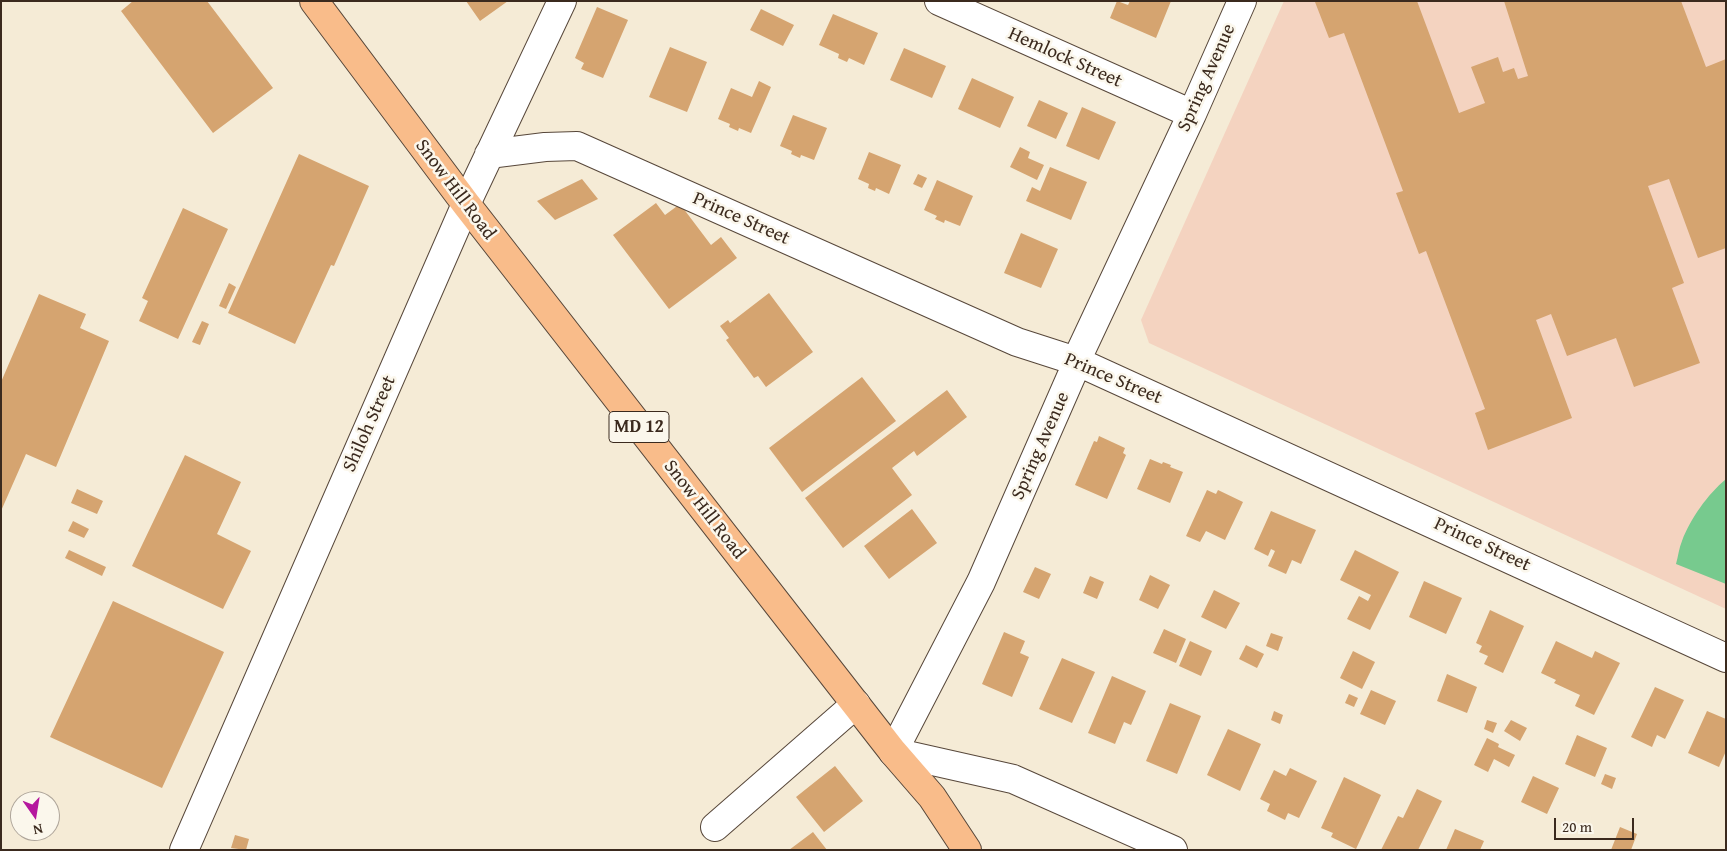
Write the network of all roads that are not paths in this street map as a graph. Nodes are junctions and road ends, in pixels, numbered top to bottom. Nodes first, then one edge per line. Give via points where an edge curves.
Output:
1 (314, 1) edge
2 (562, 1) edge
3 (939, 1) edge
4 (1242, 1) edge
5 (1192, 114) junction
6 (489, 154) junction
7 (466, 204) junction
8 (1076, 361) junction
9 (1726, 658) edge
10 (856, 704) junction
11 (893, 752) junction
12 (715, 827) dead end
13 (184, 850) edge
14 (967, 850) edge
15 (1173, 850) edge

1 - 7 main road, Snow Hill Road / MD 12
2 - 6 street, Shiloh Street
3 - 5 street, Hemlock Street
4 - 5 street, Spring Avenue
5 - 8 street, Spring Avenue
6 - 7 street, Shiloh Street
6 - 8 street, Prince Street via 577,146 1018,342
7 - 10 main road, Snow Hill Road / MD 12
7 - 13 street, Shiloh Street
8 - 9 street, Prince Street
8 - 11 street, Spring Avenue via 980,582
10 - 11 main road, Snow Hill Road / MD 12
10 - 12 street
11 - 14 main road, Snow Hill Road / MD 12 via 932,796
11 - 15 street via 1013,779

